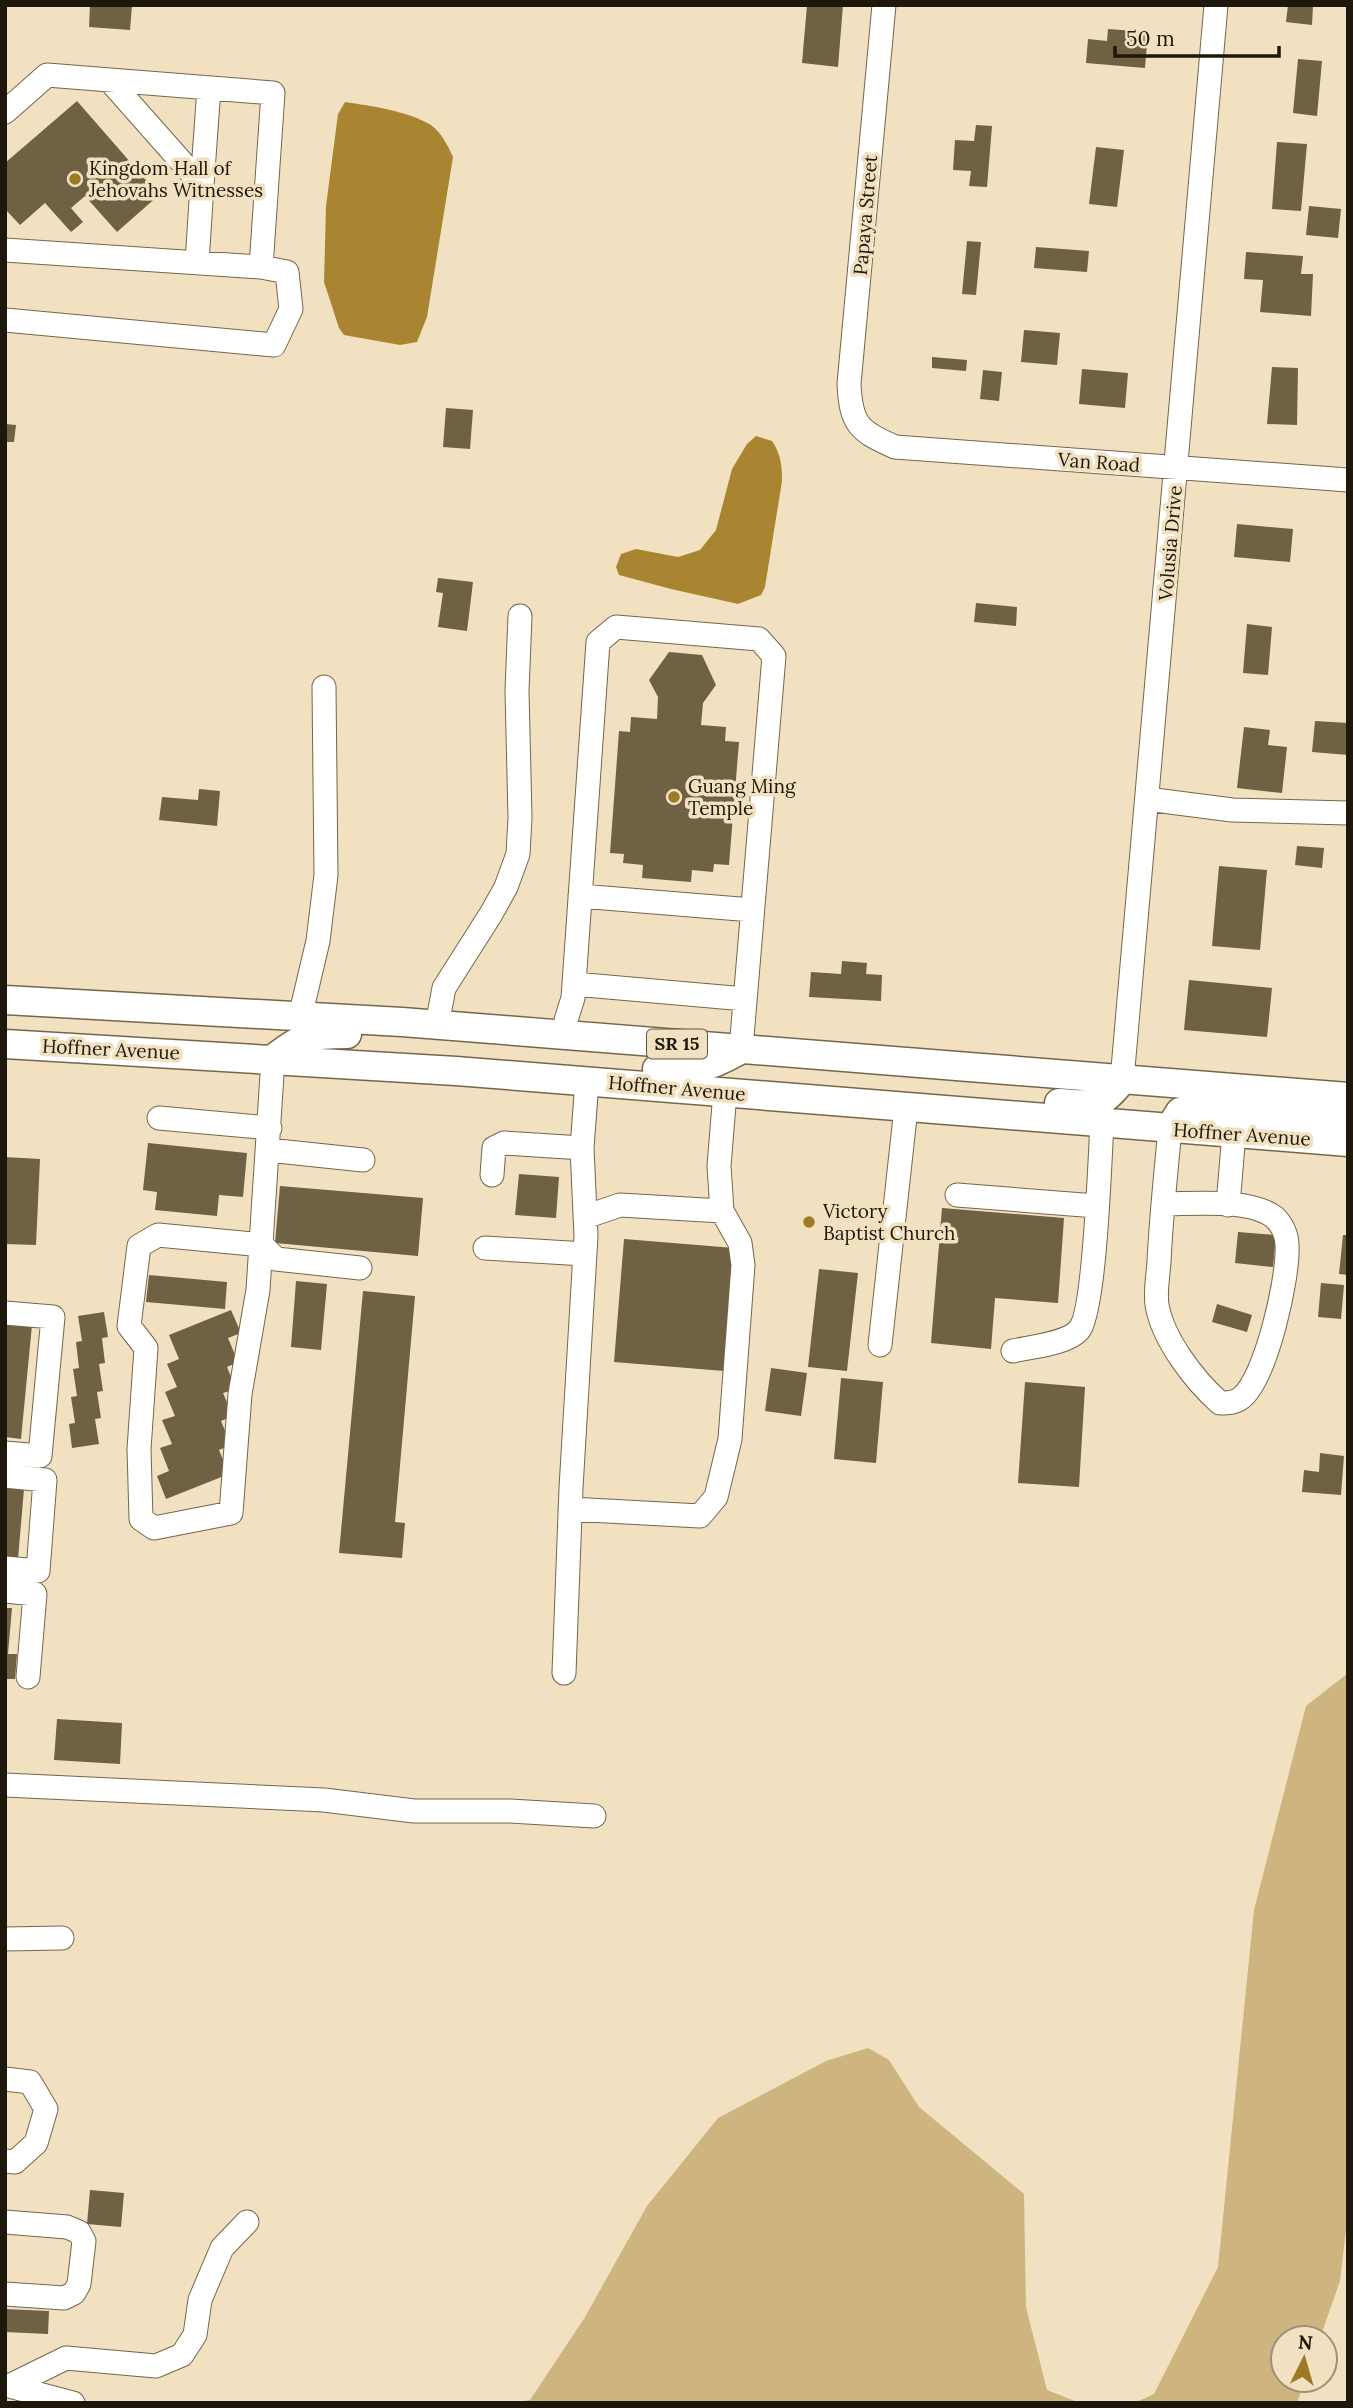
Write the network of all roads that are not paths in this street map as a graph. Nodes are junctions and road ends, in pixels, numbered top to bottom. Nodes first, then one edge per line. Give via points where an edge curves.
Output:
1 (884, 5) edge
2 (1216, 5) edge
3 (110, 80) junction
4 (209, 88) junction
5 (5, 112) edge
6 (202, 186) junction
7 (5, 250) edge
8 (197, 263) junction
9 (261, 267) junction
10 (5, 320) edge
11 (857, 424) joint
12 (1177, 467) junction
13 (1348, 480) edge
14 (520, 616) dead end
15 (324, 687) dead end
16 (1147, 799) junction
17 (1348, 813) edge
18 (580, 896) junction
19 (752, 910) junction
20 (574, 984) junction
21 (745, 999) junction
22 (5, 1000) edge
23 (300, 1017) junction
24 (437, 1025) junction
25 (566, 1035) junction
26 (5, 1044) edge
27 (741, 1049) junction
28 (273, 1059) junction
29 (1122, 1080) junction
30 (587, 1081) junction
31 (725, 1092) junction
32 (1348, 1097) edge
33 (906, 1108) junction
34 (159, 1118) dead end
35 (1348, 1118) edge
36 (1102, 1123) junction
37 (1170, 1128) junction
38 (1234, 1133) junction
39 (269, 1139) junction
40 (1348, 1142) edge
41 (582, 1148) junction
42 (363, 1160) dead end
43 (492, 1175) dead end
44 (957, 1195) dead end
45 (1163, 1203) junction
46 (1228, 1205) junction
47 (1097, 1206) junction
48 (722, 1211) junction
49 (585, 1217) junction
50 (262, 1245) junction
51 (485, 1248) dead end
52 (585, 1254) junction
53 (360, 1268) dead end
54 (5, 1314) edge
55 (880, 1345) dead end
56 (1013, 1351) dead end
57 (5, 1453) edge
58 (5, 1476) edge
59 (570, 1509) junction
60 (5, 1568) edge
61 (5, 1591) edge
62 (564, 1673) dead end
63 (28, 1677) dead end
64 (5, 1785) edge
65 (594, 1816) dead end
66 (62, 1938) dead end
67 (5, 1939) edge
68 (5, 2079) edge
69 (5, 2161) edge
70 (5, 2222) edge
71 (247, 2222) dead end
72 (5, 2294) edge
73 (7, 2385) edge
74 (73, 2403) edge

1 - 11 street, Papaya Street via 849,384
2 - 12 street, Volusia Drive
3 - 4 street
3 - 5 street via 47,75
3 - 6 street
4 - 6 street
4 - 9 street via 273,93
6 - 8 street
7 - 8 street
8 - 9 street
9 - 10 street via 287,272 291,309 274,345
11 - 12 street, Van Road via 895,447
12 - 13 street, Van Road
12 - 16 street, Volusia Drive
14 - 24 street via 518,854 506,887 444,988
15 - 23 street via 326,874 318,941
16 - 17 street via 1232,810
16 - 29 street, Volusia Drive
18 - 19 street
18 - 19 street via 598,642 616,627 720,635 759,639 774,656
18 - 20 street
19 - 21 street
20 - 21 street
20 - 25 street
21 - 27 street
22 - 23 main road, SR 15
23 - 24 main road, SR 15
24 - 25 main road, SR 15
24 - 28 main road via 422,1036 322,1034 301,1039
25 - 27 main road, SR 15
26 - 28 main road, Hoffner Avenue / SR 15
27 - 29 main road, SR 15
27 - 30 main road via 690,1071 619,1066
28 - 30 main road, Hoffner Avenue / SR 15
28 - 39 street
29 - 32 main road, SR 15
29 - 33 main road via 1108,1098 1096,1104 940,1092
30 - 31 main road, Hoffner Avenue / SR 15
30 - 41 street
31 - 33 main road, Hoffner Avenue / SR 15
31 - 48 street via 719,1166
33 - 36 main road, Hoffner Avenue / SR 15
33 - 55 street
34 - 39 street
35 - 37 main road via 1199,1108 1180,1112
36 - 37 main road, Hoffner Avenue / SR 15
36 - 47 street
37 - 38 main road, Hoffner Avenue / SR 15
37 - 45 street
38 - 40 main road, Hoffner Avenue / SR 15
38 - 46 street
39 - 42 street
39 - 50 street
41 - 43 street via 504,1143 494,1148
41 - 49 street
44 - 47 street
45 - 46 street
45 - 46 street via 1157,1305 1184,1363 1220,1403 1242,1398 1259,1372 1274,1334 1287,1246 1277,1219
47 - 56 street via 1086,1315 1079,1331 1060,1341
48 - 49 street via 620,1205
48 - 59 street via 740,1243 743,1265 730,1439 716,1497 700,1516
49 - 52 street
50 - 50 street via 240,1394 231,1513 154,1528 141,1519 139,1449 146,1348 129,1326 139,1245 158,1235
50 - 53 street via 276,1259
51 - 52 street
52 - 59 street
54 - 57 street via 53,1317 40,1456
58 - 60 street via 46,1480 38,1572
59 - 62 street
61 - 63 street via 35,1594
64 - 65 street via 324,1800 414,1811
66 - 67 street
68 - 69 street via 30,2082 46,2109 36,2143 15,2162
70 - 72 street via 67,2227 79,2232 84,2241 74,2293 64,2298
71 - 73 street via 222,2248 200,2300 195,2335 182,2356 156,2366 66,2358
73 - 74 street

